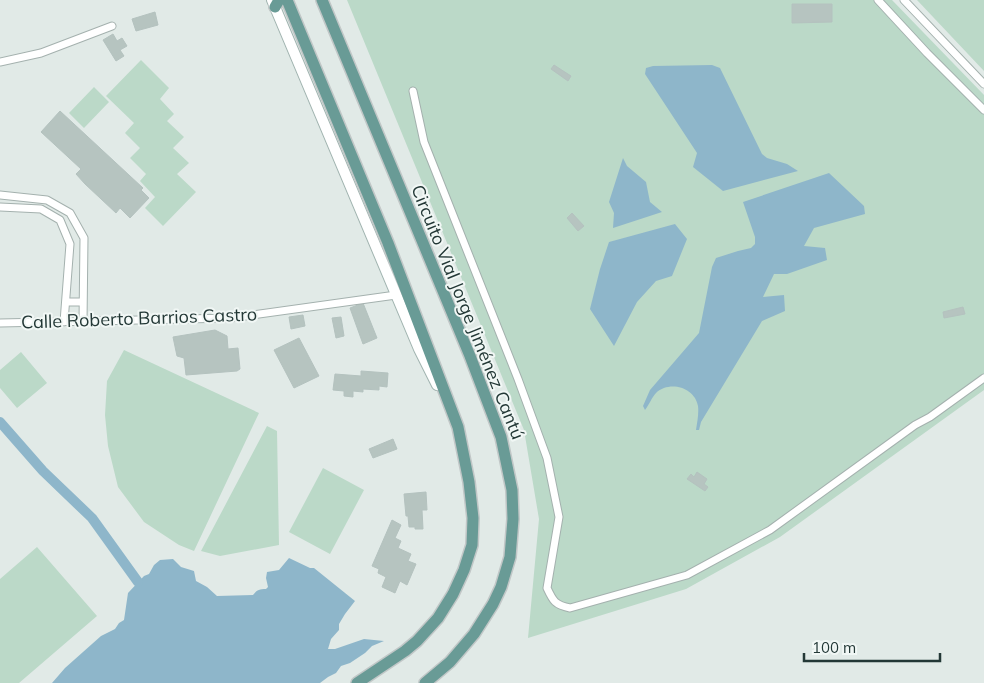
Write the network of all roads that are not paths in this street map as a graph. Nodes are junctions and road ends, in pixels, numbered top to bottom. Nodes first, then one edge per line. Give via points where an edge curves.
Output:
1 (287, 0) edge
2 (315, 0) edge
3 (322, 0) edge
4 (878, 0) edge
5 (904, 0) edge
6 (275, 2) edge
7 (329, 17) junction
8 (112, 26) dead end
9 (0, 62) edge
10 (984, 84) edge
11 (413, 91) dead end
12 (984, 110) edge
13 (0, 195) edge
14 (0, 207) edge
15 (396, 294) junction
16 (66, 302) junction
17 (84, 302) junction
18 (64, 322) junction
19 (83, 322) junction
20 (0, 323) edge
21 (984, 378) edge
22 (458, 427) junction
23 (357, 683) edge
24 (425, 683) edge

1 - 22 main road via 388,243
2 - 7 main road
3 - 7 main road, Circuito Vial Jorge Jiménez Cantú
4 - 12 street
5 - 10 street
6 - 15 street
7 - 24 main road, Circuito Vial Jorge Jiménez Cantú via 470,356 500,437 512,490 510,557 501,587 474,634 450,662
8 - 9 street via 41,53
11 - 21 street via 424,142 546,458 559,516 547,588 551,598 560,606 570,608 687,575 770,530
13 - 17 street via 47,200 70,213 84,238
14 - 16 street via 41,209 60,220 70,244
15 - 19 street, Calle Roberto Barrios Castro via 231,318
15 - 22 street
16 - 17 street
16 - 18 street
17 - 19 street
18 - 19 street, Calle Roberto Barrios Castro
18 - 20 street, Calle Roberto Barrios Castro
22 - 23 main road via 474,518 472,545 464,570 447,605 428,630 405,652

